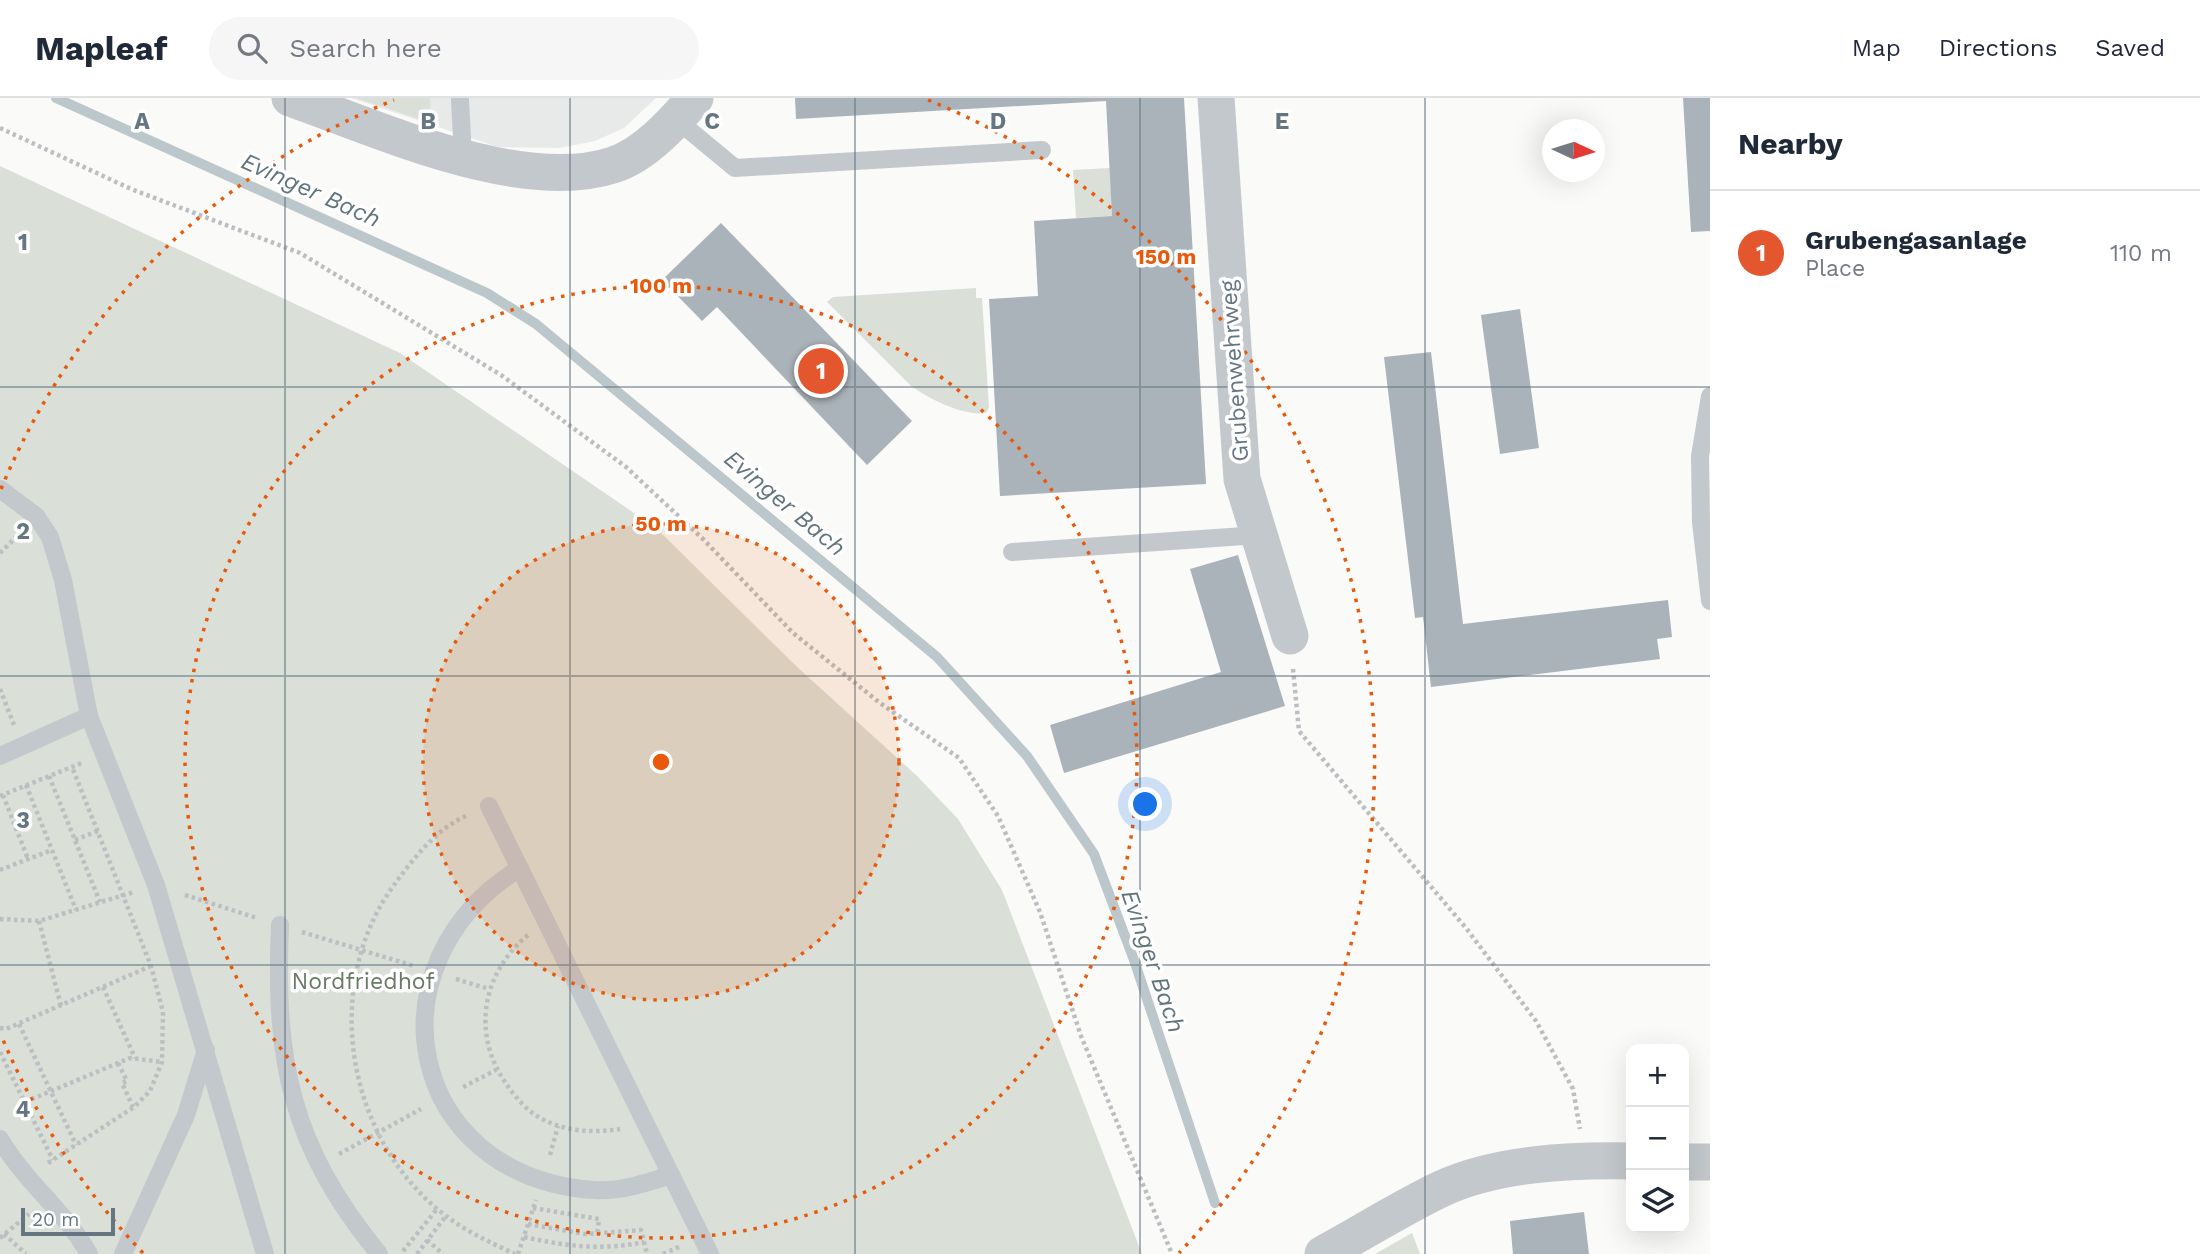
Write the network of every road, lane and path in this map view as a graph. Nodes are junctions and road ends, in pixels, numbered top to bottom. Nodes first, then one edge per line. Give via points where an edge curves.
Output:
1 (290, 98) edge
2 (1216, 98) edge
3 (460, 100) edge
4 (686, 109) edge
5 (0, 128) edge
6 (1042, 150) dead end
7 (463, 157) junction
8 (1710, 381) edge
9 (1710, 390) edge
10 (1710, 396) edge
11 (0, 489) edge
12 (1259, 535) junction
13 (1013, 552) dead end
14 (1710, 601) edge
15 (1290, 636) joint
16 (0, 689) edge
17 (4, 698) dead end
18 (89, 716) junction
19 (0, 755) edge
20 (49, 776) junction
21 (26, 785) junction
22 (1, 795) edge
23 (489, 806) joint
24 (98, 831) junction
25 (75, 840) junction
26 (52, 850) junction
27 (28, 859) junction
28 (520, 869) junction
29 (0, 870) edge
30 (156, 885) junction
31 (123, 895) junction
32 (100, 902) junction
33 (76, 909) junction
34 (0, 919) edge
35 (39, 921) junction
36 (547, 923) junction
37 (280, 925) junction
38 (362, 949) junction
39 (151, 966) junction
40 (432, 971) junction
41 (103, 987) junction
42 (61, 1006) junction
43 (19, 1024) junction
44 (0, 1028) edge
45 (206, 1050) junction
46 (0, 1052) edge
47 (135, 1059) junction
48 (162, 1062) junction
49 (118, 1063) junction
50 (496, 1070) junction
51 (50, 1090) junction
52 (439, 1099) junction
53 (25, 1102) junction
54 (134, 1107) junction
55 (643, 1119) junction
56 (376, 1133) junction
57 (0, 1139) edge
58 (76, 1145) junction
59 (53, 1160) junction
60 (1583, 1160) junction
61 (1626, 1161) edge
62 (1689, 1162) edge
63 (1710, 1162) edge
64 (317, 1166) junction
65 (671, 1175) junction
66 (29, 1179) junction
67 (542, 1180) junction
68 (47, 1199) junction
69 (533, 1208) junction
70 (437, 1209) junction
71 (446, 1216) junction
72 (528, 1224) junction
73 (597, 1234) junction
74 (2, 1236) edge
75 (524, 1237) junction
76 (427, 1241) junction
77 (644, 1242) junction
78 (420, 1253) edge
79 (26, 1254) edge
80 (89, 1254) edge
81 (123, 1254) edge
82 (265, 1254) edge
83 (379, 1254) edge
84 (401, 1254) edge
85 (443, 1254) edge
86 (517, 1254) edge
87 (647, 1254) edge
88 (710, 1254) edge
89 (1172, 1254) edge
90 (1323, 1254) edge

1 - 7 street
2 - 12 street, Grubenwehrweg via 1242,479
3 - 7 lane
4 - 6 lane via 735,169
4 - 7 street via 642,148 615,164 577,173 541,173
5 - 89 path via 131,189 300,253 501,375 626,467 704,539 793,633 880,703 959,758 998,816 1040,912 1081,1036
8 - 9 lane
10 - 14 lane via 1700,456 1701,522
11 - 18 lane via 42,521 50,537 72,618
12 - 13 lane
12 - 15 street, Grubenwehrweg
15 - 60 path via 1299,731 1466,928 1536,1021 1573,1089
16 - 17 path
18 - 19 lane
18 - 30 lane
20 - 21 path
20 - 24 path via 72,767
20 - 25 path
21 - 22 path
21 - 26 path
22 - 27 path
23 - 28 lane
23 - 38 path via 451,823 412,861 380,905
24 - 25 path
24 - 31 path
25 - 32 path
26 - 27 path
26 - 33 path
27 - 29 path
28 - 36 lane
28 - 40 lane via 483,893 456,926
30 - 31 path
30 - 37 path
30 - 45 lane
31 - 32 path
31 - 39 path
32 - 33 path
33 - 35 path
34 - 35 path
35 - 42 path
36 - 50 path via 509,950 489,989 485,1032
36 - 55 lane
37 - 38 path
37 - 64 lane via 277,986 281,1040 294,1104
38 - 40 path
38 - 56 path via 351,998 351,1034 359,1083
39 - 41 path
39 - 48 path via 163,1012
40 - 52 lane via 426,1037
41 - 42 path
41 - 47 path
42 - 43 path
43 - 44 path
43 - 51 path
45 - 81 lane via 186,1115
45 - 82 lane
46 - 53 path
47 - 48 path
47 - 49 path
48 - 54 path via 150,1091
49 - 51 path
49 - 54 path
50 - 52 path
50 - 55 path via 523,1105 558,1126 609,1131
51 - 53 path
51 - 58 path
52 - 56 path
52 - 67 lane via 484,1152
53 - 59 path
54 - 58 path
55 - 65 lane
56 - 64 path
56 - 70 path via 394,1162
57 - 66 lane
58 - 59 path
59 - 66 path
60 - 61 street
60 - 90 street via 1514,1170 1442,1188
62 - 63 street
64 - 83 lane
65 - 67 lane via 636,1186 594,1190
65 - 88 lane
66 - 68 lane
67 - 69 path
68 - 74 path
68 - 80 lane
69 - 72 path
69 - 73 path via 598,1219
70 - 71 path
70 - 84 path
71 - 76 path
71 - 86 path
72 - 73 path
72 - 75 path
73 - 77 path via 641,1230
74 - 79 path
75 - 77 path via 577,1247
75 - 86 path
76 - 78 path
76 - 85 path
77 - 87 path

